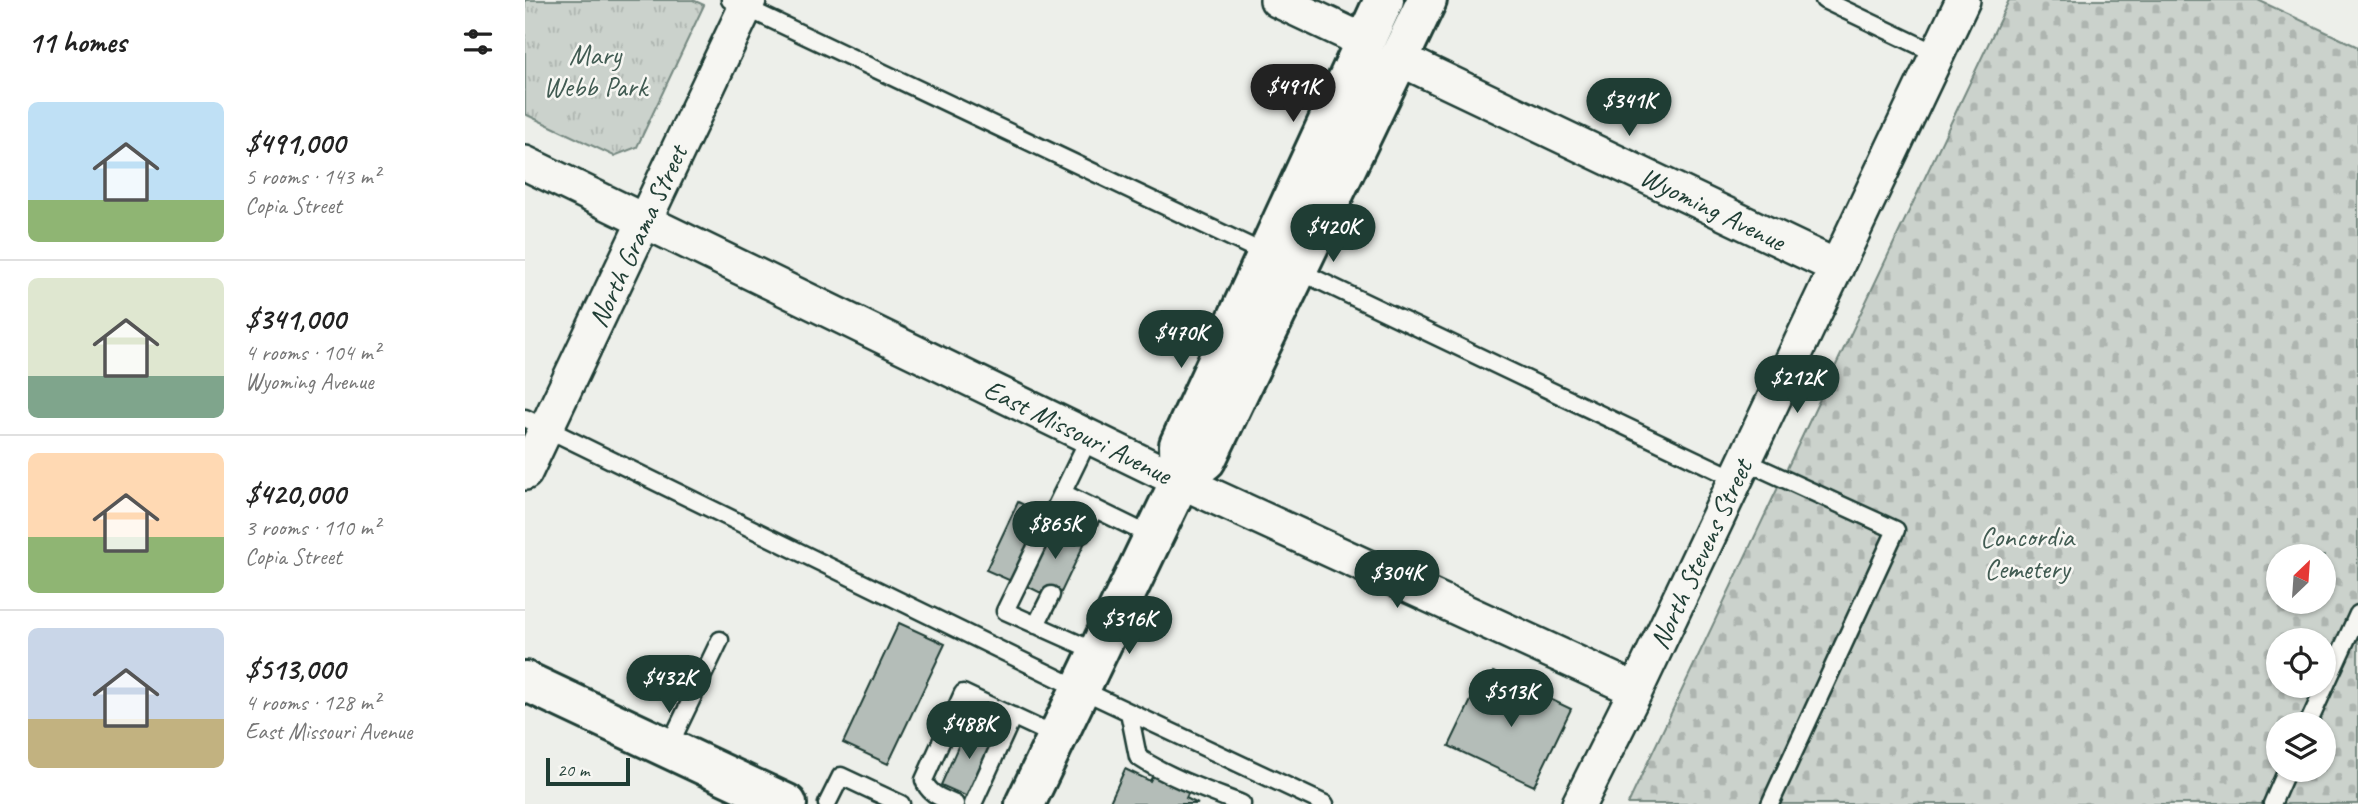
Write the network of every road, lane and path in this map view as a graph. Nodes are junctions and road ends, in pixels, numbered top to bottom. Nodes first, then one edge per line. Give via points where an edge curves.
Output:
1 (1277, 0) edge
2 (1384, 0) edge
3 (1427, 0) edge
4 (1824, 0) edge
5 (1963, 0) edge
6 (742, 2) edge
7 (1364, 41) junction
8 (1937, 54) junction
9 (1398, 58) junction
10 (525, 163) edge
11 (644, 220) junction
12 (1281, 262) junction
13 (1837, 267) junction
14 (536, 423) edge
15 (1090, 436) junction
16 (1740, 470) junction
17 (525, 473) edge
18 (1180, 481) junction
19 (1063, 493) junction
20 (1095, 508) junction
21 (1082, 534) dead end
22 (1153, 537) junction
23 (1051, 595) dead end
24 (2358, 614) edge
25 (1036, 625) junction
26 (720, 640) dead end
27 (1098, 652) junction
28 (525, 681) edge
29 (1080, 689) junction
30 (1636, 690) junction
31 (1129, 712) junction
32 (2313, 712) edge
33 (1013, 716) junction
34 (1057, 737) junction
35 (668, 748) junction
36 (2282, 782) edge
37 (933, 800) edge
38 (787, 804) edge
39 (827, 804) edge
40 (901, 804) edge
41 (955, 804) edge
42 (973, 804) edge
43 (1025, 804) edge
44 (1242, 804) edge
45 (1325, 804) edge
46 (1579, 804) edge
47 (1770, 804) edge
48 (2272, 804) edge

1 - 7 street
2 - 7 main road
3 - 9 main road
4 - 8 lane
5 - 8 street, North Stevens Street
6 - 11 street, North Grama Street
6 - 12 lane
7 - 12 main road
8 - 13 street, North Stevens Street
9 - 12 main road
9 - 13 street, Wyoming Avenue
10 - 11 street, East Missouri Avenue
11 - 14 street, North Grama Street
11 - 15 street, East Missouri Avenue
12 - 16 lane
12 - 18 main road via 1179,445
13 - 16 street, North Stevens Street
14 - 17 street, North Grama Street
14 - 29 lane
15 - 18 street, East Missouri Avenue
15 - 19 lane
16 - 30 street, North Stevens Street
16 - 47 lane via 1896,530
18 - 22 main road
18 - 30 street, East Missouri Avenue
19 - 20 lane
19 - 25 lane via 1005,611
20 - 21 lane
20 - 22 lane
22 - 27 main road
23 - 25 lane
24 - 32 lane
25 - 27 lane
26 - 35 lane
27 - 29 main road
28 - 35 main road
29 - 31 lane
29 - 34 main road
30 - 46 street, North Stevens Street
31 - 44 lane via 1138,757
31 - 45 lane
33 - 34 lane
33 - 37 lane via 963,693 924,780
33 - 42 lane
34 - 43 main road
35 - 38 main road
36 - 48 lane
37 - 41 lane
39 - 40 lane via 841,776

